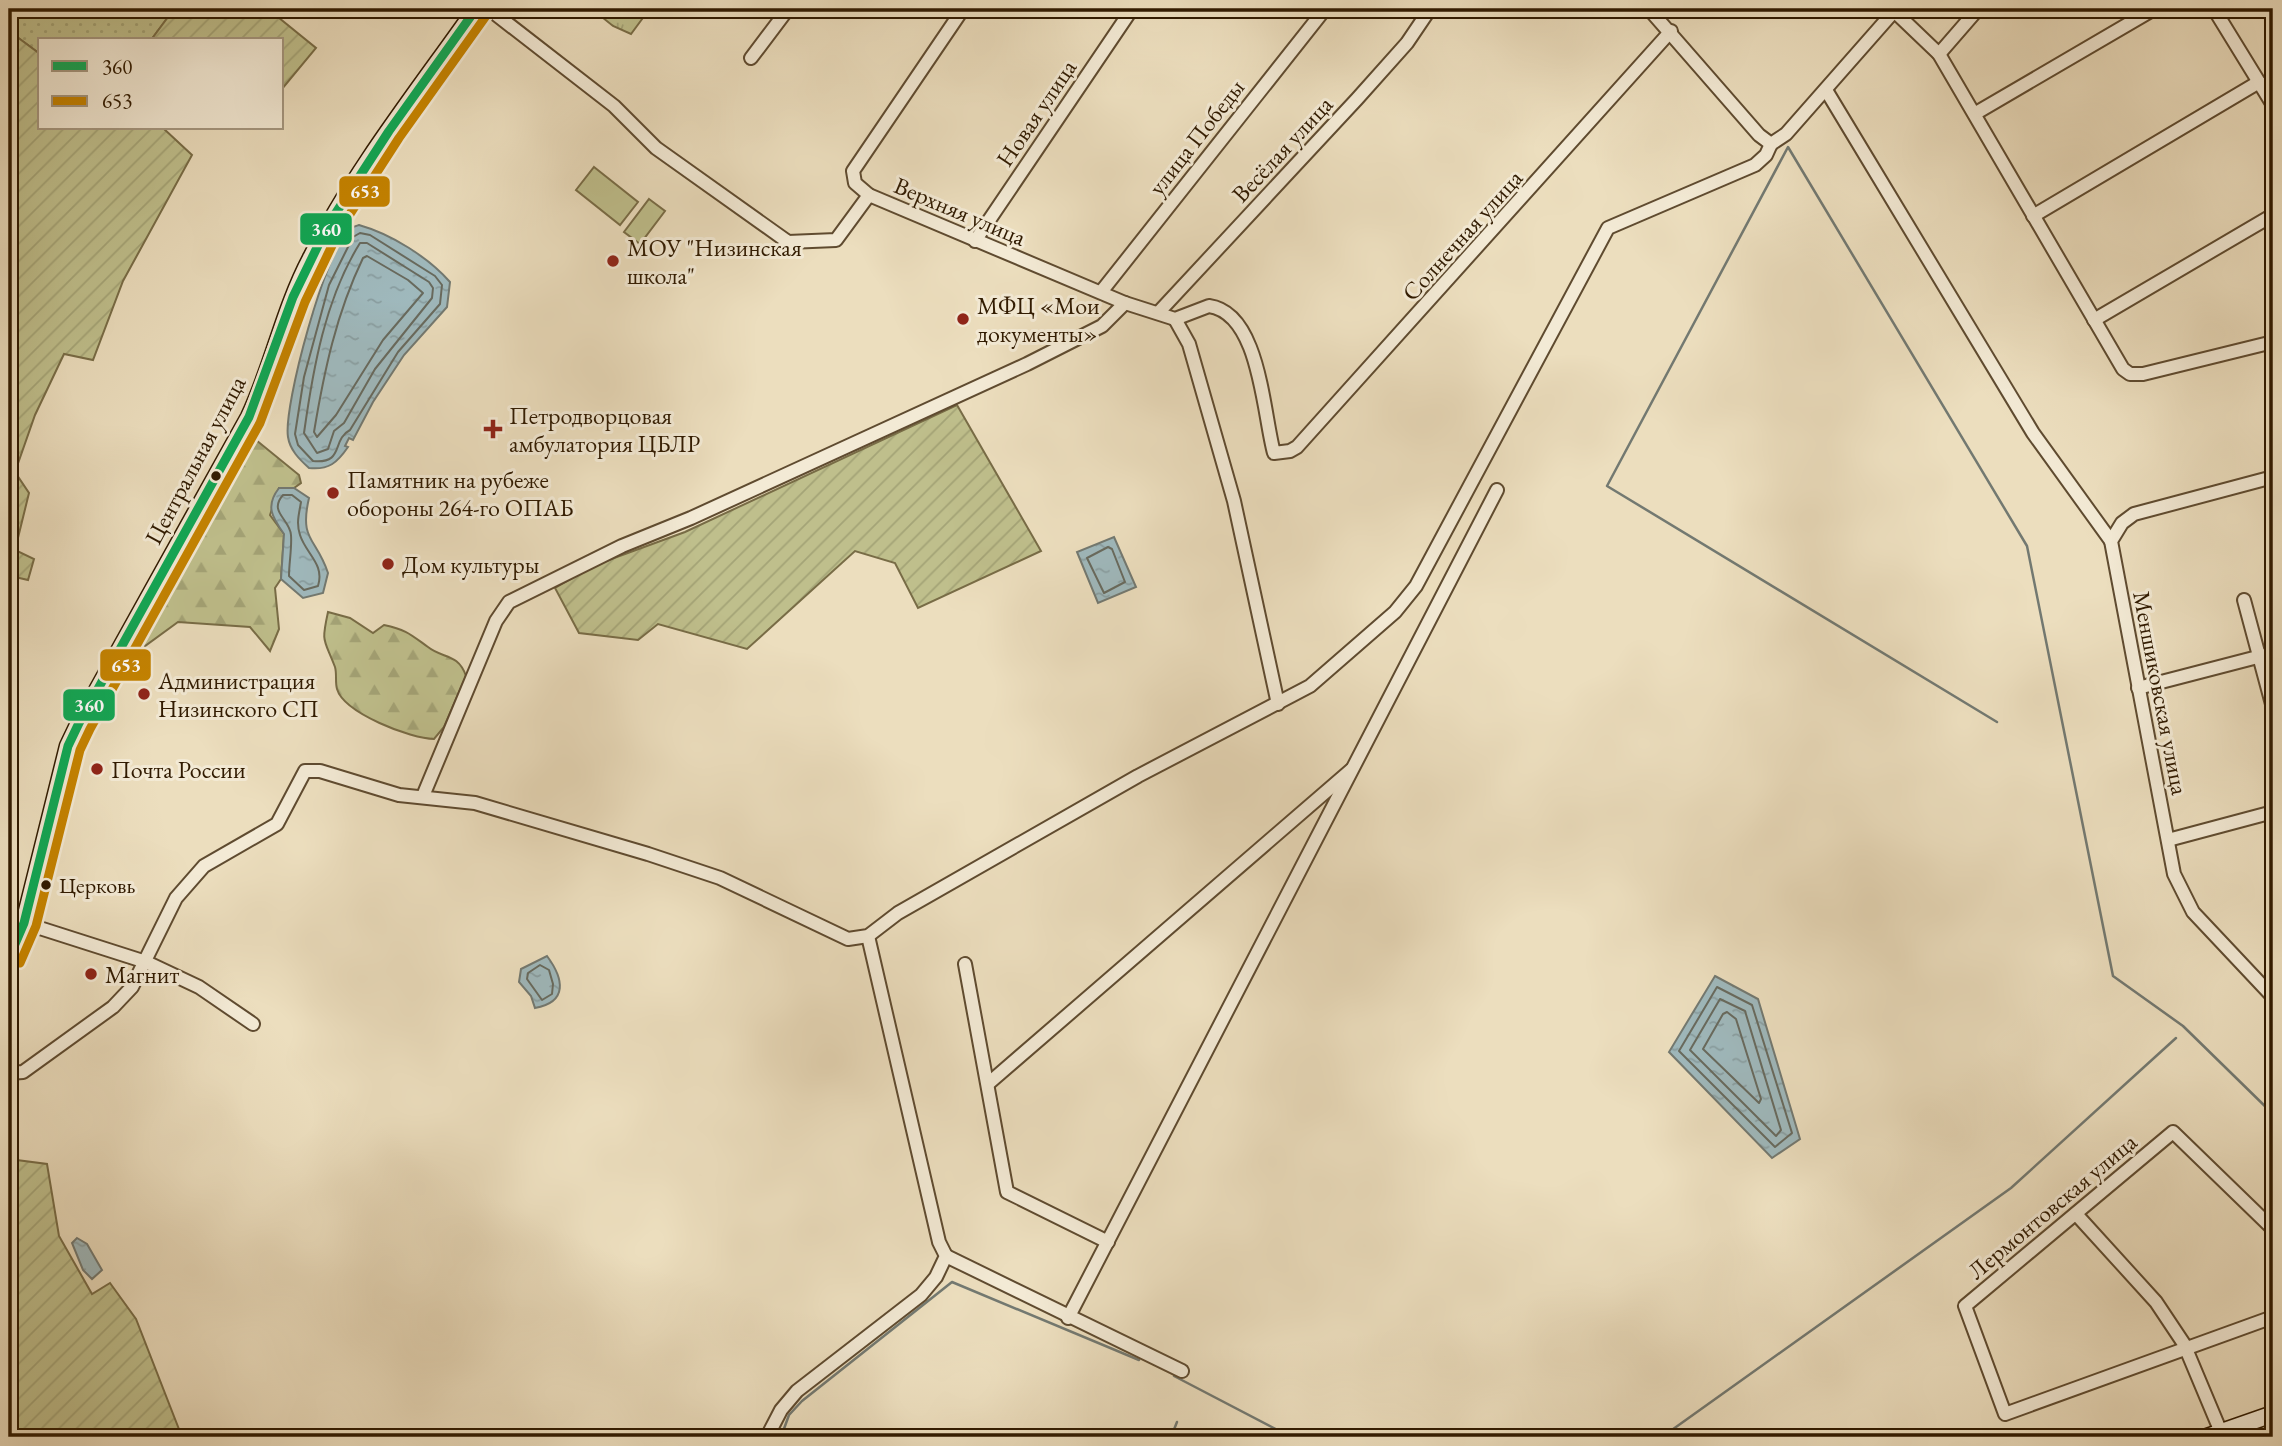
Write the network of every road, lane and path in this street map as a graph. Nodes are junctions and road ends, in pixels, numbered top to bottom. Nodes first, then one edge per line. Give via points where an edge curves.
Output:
1 (476, 9) edge
2 (489, 9) edge
3 (788, 9) edge
4 (963, 9) edge
5 (1132, 9) edge
6 (1325, 9) edge
7 (1430, 9) edge
8 (1649, 9) edge
9 (1979, 9) edge
10 (2154, 9) edge
11 (2214, 9) edge
12 (1895, 10) edge
13 (1671, 31) junction
14 (1939, 54) junction
15 (751, 58) dead end
16 (2259, 82) junction
17 (1826, 90) junction
18 (2273, 105) edge
19 (1976, 113) junction
20 (1771, 144) junction
21 (869, 195) junction
22 (2273, 215) edge
23 (2034, 216) junction
24 (975, 241) junction
25 (1101, 292) junction
26 (1125, 303) junction
27 (1158, 313) junction
28 (1175, 319) junction
29 (2094, 320) junction
30 (2273, 342) edge
31 (2273, 477) edge
32 (1497, 491) dead end
33 (2111, 541) junction
34 (2244, 600) dead end
35 (2273, 653) edge
36 (2259, 657) junction
37 (2138, 688) junction
38 (1278, 704) junction
39 (2273, 708) edge
40 (1356, 766) junction
41 (423, 796) junction
42 (2273, 812) edge
43 (2168, 840) junction
44 (24, 923) junction
45 (868, 936) junction
46 (9, 958) edge
47 (147, 962) junction
48 (965, 964) dead end
49 (2273, 997) edge
50 (253, 1024) dead end
51 (9, 1073) edge
52 (989, 1083) junction
53 (2076, 1214) junction
54 (2273, 1229) edge
55 (1108, 1242) junction
56 (946, 1256) junction
57 (2273, 1317) edge
58 (1068, 1318) junction
59 (2186, 1349) junction
60 (1182, 1371) dead end
61 (2273, 1414) edge
62 (2217, 1436) edge
63 (767, 1437) edge

1 - 44 street, Центральная улица via 330,223 290,303 249,417 79,723 68,746
2 - 21 street, Верхняя улица via 614,106 656,148 788,242 836,240
3 - 15 street
4 - 21 street via 853,170 855,183
5 - 24 street, Новая улица
6 - 25 street, улица Победы
7 - 27 street, Весёлая улица via 1407,43 1357,99
8 - 13 street
9 - 14 street
10 - 19 street
11 - 16 street
12 - 14 street
12 - 17 street
13 - 20 street
13 - 28 street, Солнечная улица via 1297,447 1274,453 1256,359 1238,325 1223,310 1209,306
14 - 19 street
16 - 18 street
16 - 23 street
17 - 20 street
17 - 33 street via 2034,433
19 - 23 street
20 - 38 street via 1755,164 1608,228 1416,586 1395,611 1310,686
21 - 24 street, Верхняя улица
22 - 29 street
23 - 29 street
24 - 25 street, Верхняя улица
25 - 26 street, Верхняя улица
26 - 27 street, Верхняя улица
26 - 41 street via 1102,326 1027,364 622,546 509,602 496,621
27 - 28 street, Верхняя улица
28 - 38 street via 1189,344 1234,501
29 - 30 street via 2130,374
31 - 33 street via 2134,514
32 - 40 street
33 - 37 street, Меншиковская улица
34 - 36 street
35 - 36 street
36 - 37 street
36 - 39 street
37 - 43 street, Меншиковская улица
38 - 45 street via 1233,724 1055,824 898,913
40 - 52 street
40 - 55 street
41 - 45 street via 475,803 649,855 720,878 848,939
41 - 47 street via 399,795 320,771 305,771 277,824 204,866 176,898
42 - 43 street
43 - 49 street, Меншиковская улица via 2174,874 2193,912
44 - 46 street, Центральная улица
44 - 47 street
45 - 56 street
47 - 50 street via 199,987
47 - 51 street via 113,1007 23,1072
48 - 52 street
52 - 55 street via 1007,1192
53 - 54 street, Лермонтовская улица via 2173,1132
53 - 59 street via 2156,1303
53 - 59 street, Лермонтовская улица via 1965,1306 2005,1413
55 - 58 street
56 - 58 street
56 - 63 street via 921,1295 797,1391
57 - 59 street, Лермонтовская улица
58 - 60 street
59 - 62 street
61 - 62 street

